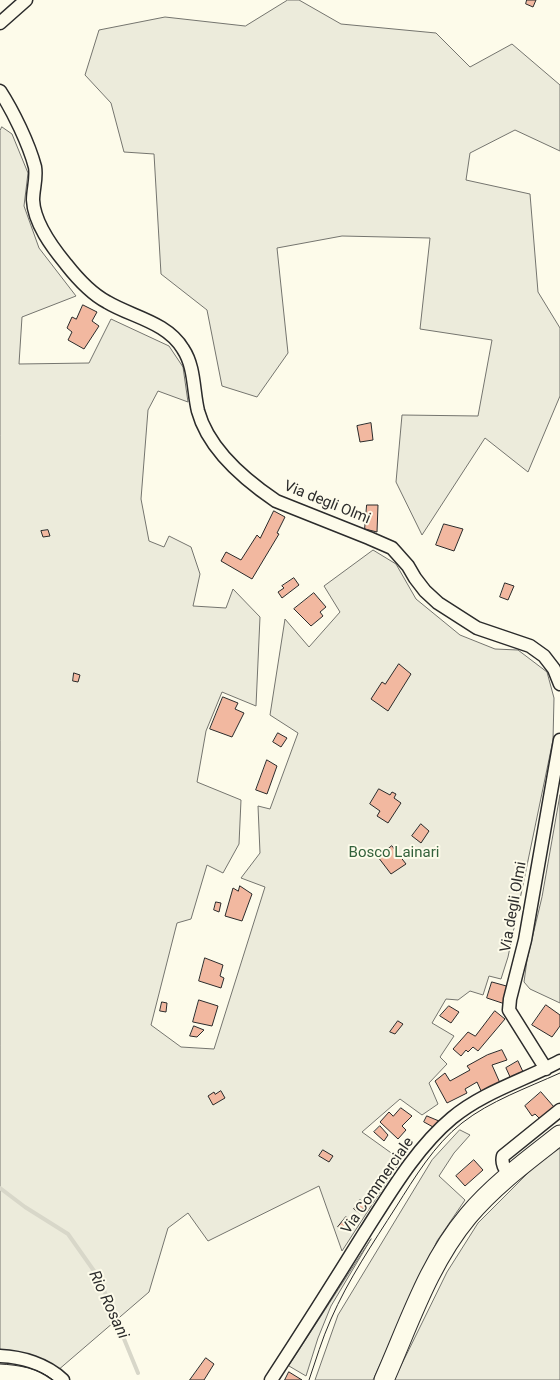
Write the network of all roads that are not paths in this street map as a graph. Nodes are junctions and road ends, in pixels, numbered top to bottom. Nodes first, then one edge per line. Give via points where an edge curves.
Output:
1 (26, 0) edge
2 (0, 23) edge
3 (0, 91) edge
4 (560, 684) edge
5 (560, 740) edge
6 (560, 1061) edge
7 (546, 1069) junction
8 (560, 1110) edge
9 (560, 1135) edge
10 (510, 1176) junction
11 (0, 1356) edge
12 (62, 1380) edge
13 (271, 1380) edge
14 (384, 1380) edge

1 - 2 street
3 - 4 street, Via degli Olmi via 31,154 35,168 34,210 55,249 91,292 175,338 190,360 199,413 212,440 224,455 262,492 276,501 392,548 438,603 477,628 530,646 544,656
5 - 7 street, Via degli Olmi via 529,924 509,1010
6 - 7 street, Via Commerciale
7 - 13 street, Via Commerciale via 471,1105 431,1138 381,1208
8 - 10 street via 503,1156 503,1166
9 - 10 main road
10 - 14 main road via 468,1216 440,1256
11 - 12 street via 28,1360 45,1367

